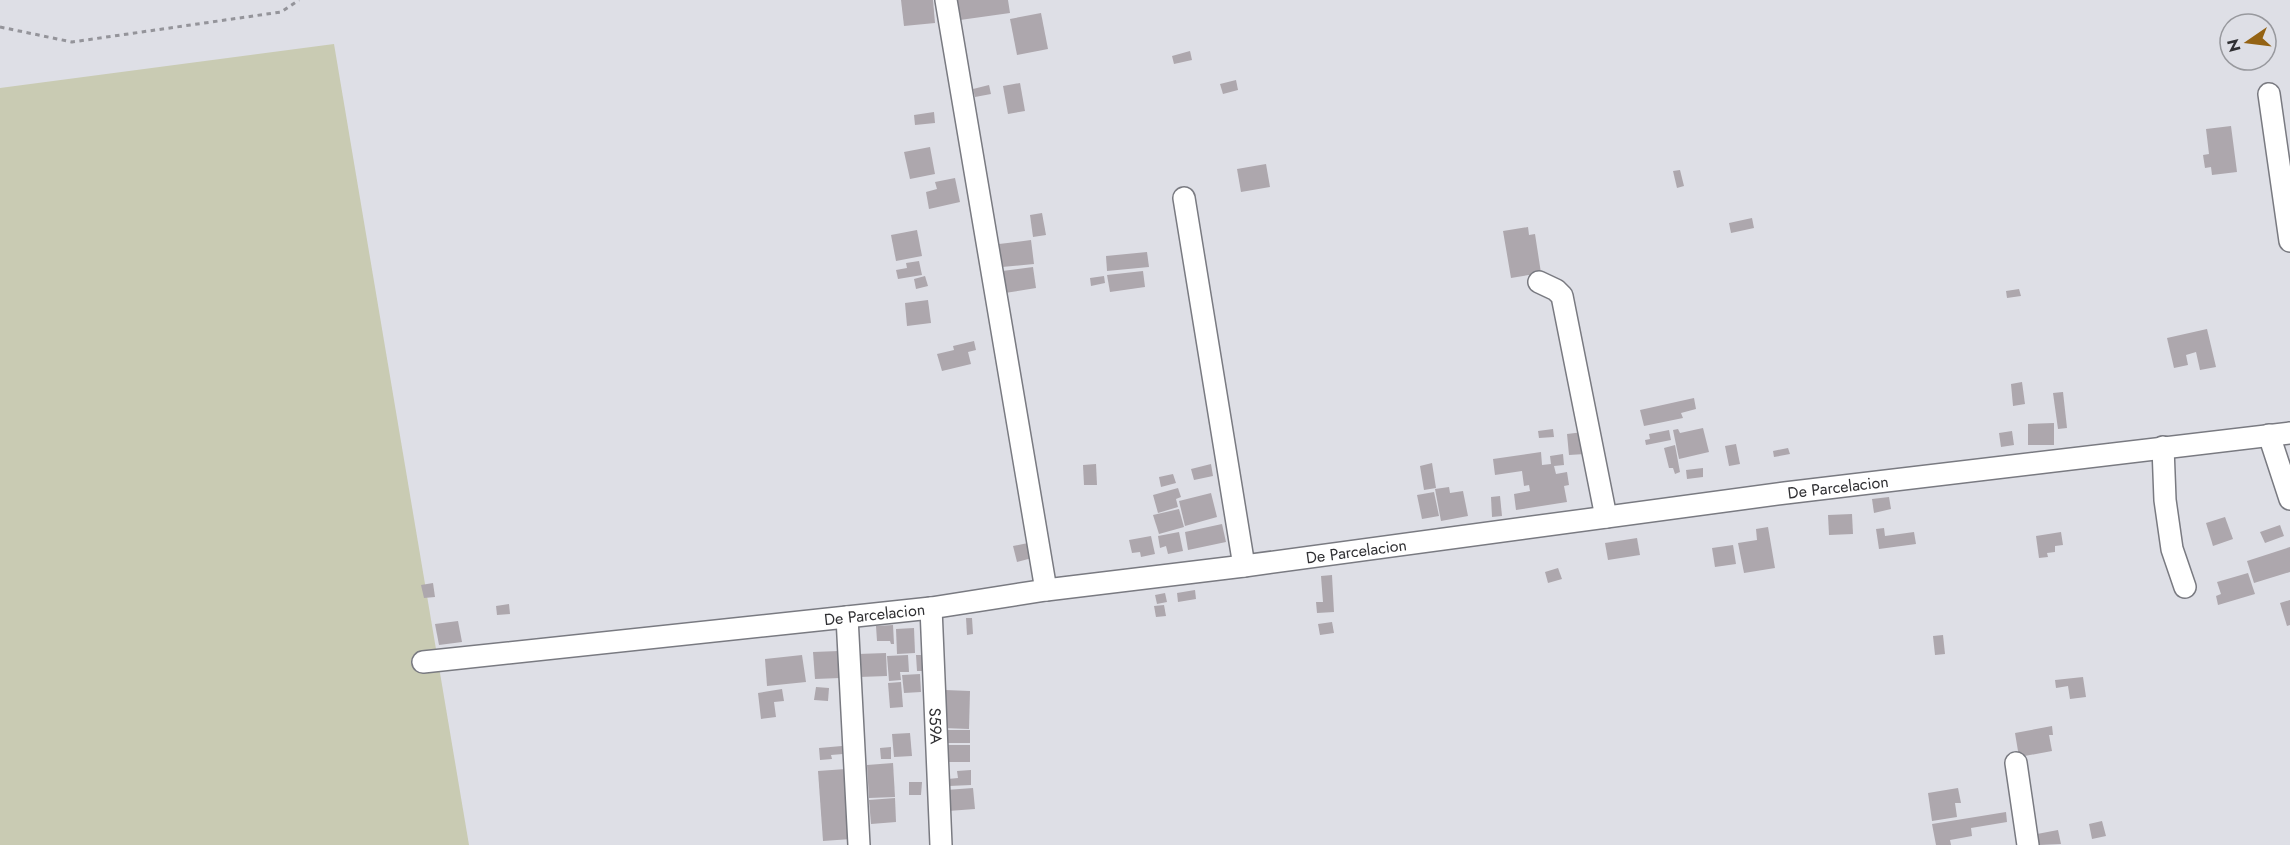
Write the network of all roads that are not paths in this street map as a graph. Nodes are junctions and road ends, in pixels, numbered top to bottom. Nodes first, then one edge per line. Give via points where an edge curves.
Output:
1 (946, 0) edge
2 (2269, 94) dead end
3 (1184, 198) dead end
4 (2290, 241) edge
5 (1539, 282) dead end
6 (2290, 433) edge
7 (2269, 435) junction
8 (2163, 447) junction
9 (2290, 499) edge
10 (1606, 517) junction
11 (1244, 566) junction
12 (2185, 587) dead end
13 (1046, 590) junction
14 (931, 608) junction
15 (847, 617) junction
16 (423, 662) dead end
17 (2016, 763) dead end
18 (859, 845) edge
19 (941, 845) edge
20 (2028, 845) edge

1 - 13 street
2 - 4 street
3 - 11 street
5 - 10 street via 1562,296
6 - 7 street, De Parcelacion
7 - 8 street, De Parcelacion
7 - 9 street
8 - 10 street, De Parcelacion
8 - 12 street via 2172,549
10 - 11 street, De Parcelacion
11 - 13 street, De Parcelacion
13 - 14 street, De Parcelacion
14 - 15 street, De Parcelacion
14 - 19 street, S59A
15 - 16 street, De Parcelacion
15 - 18 street
17 - 20 street

